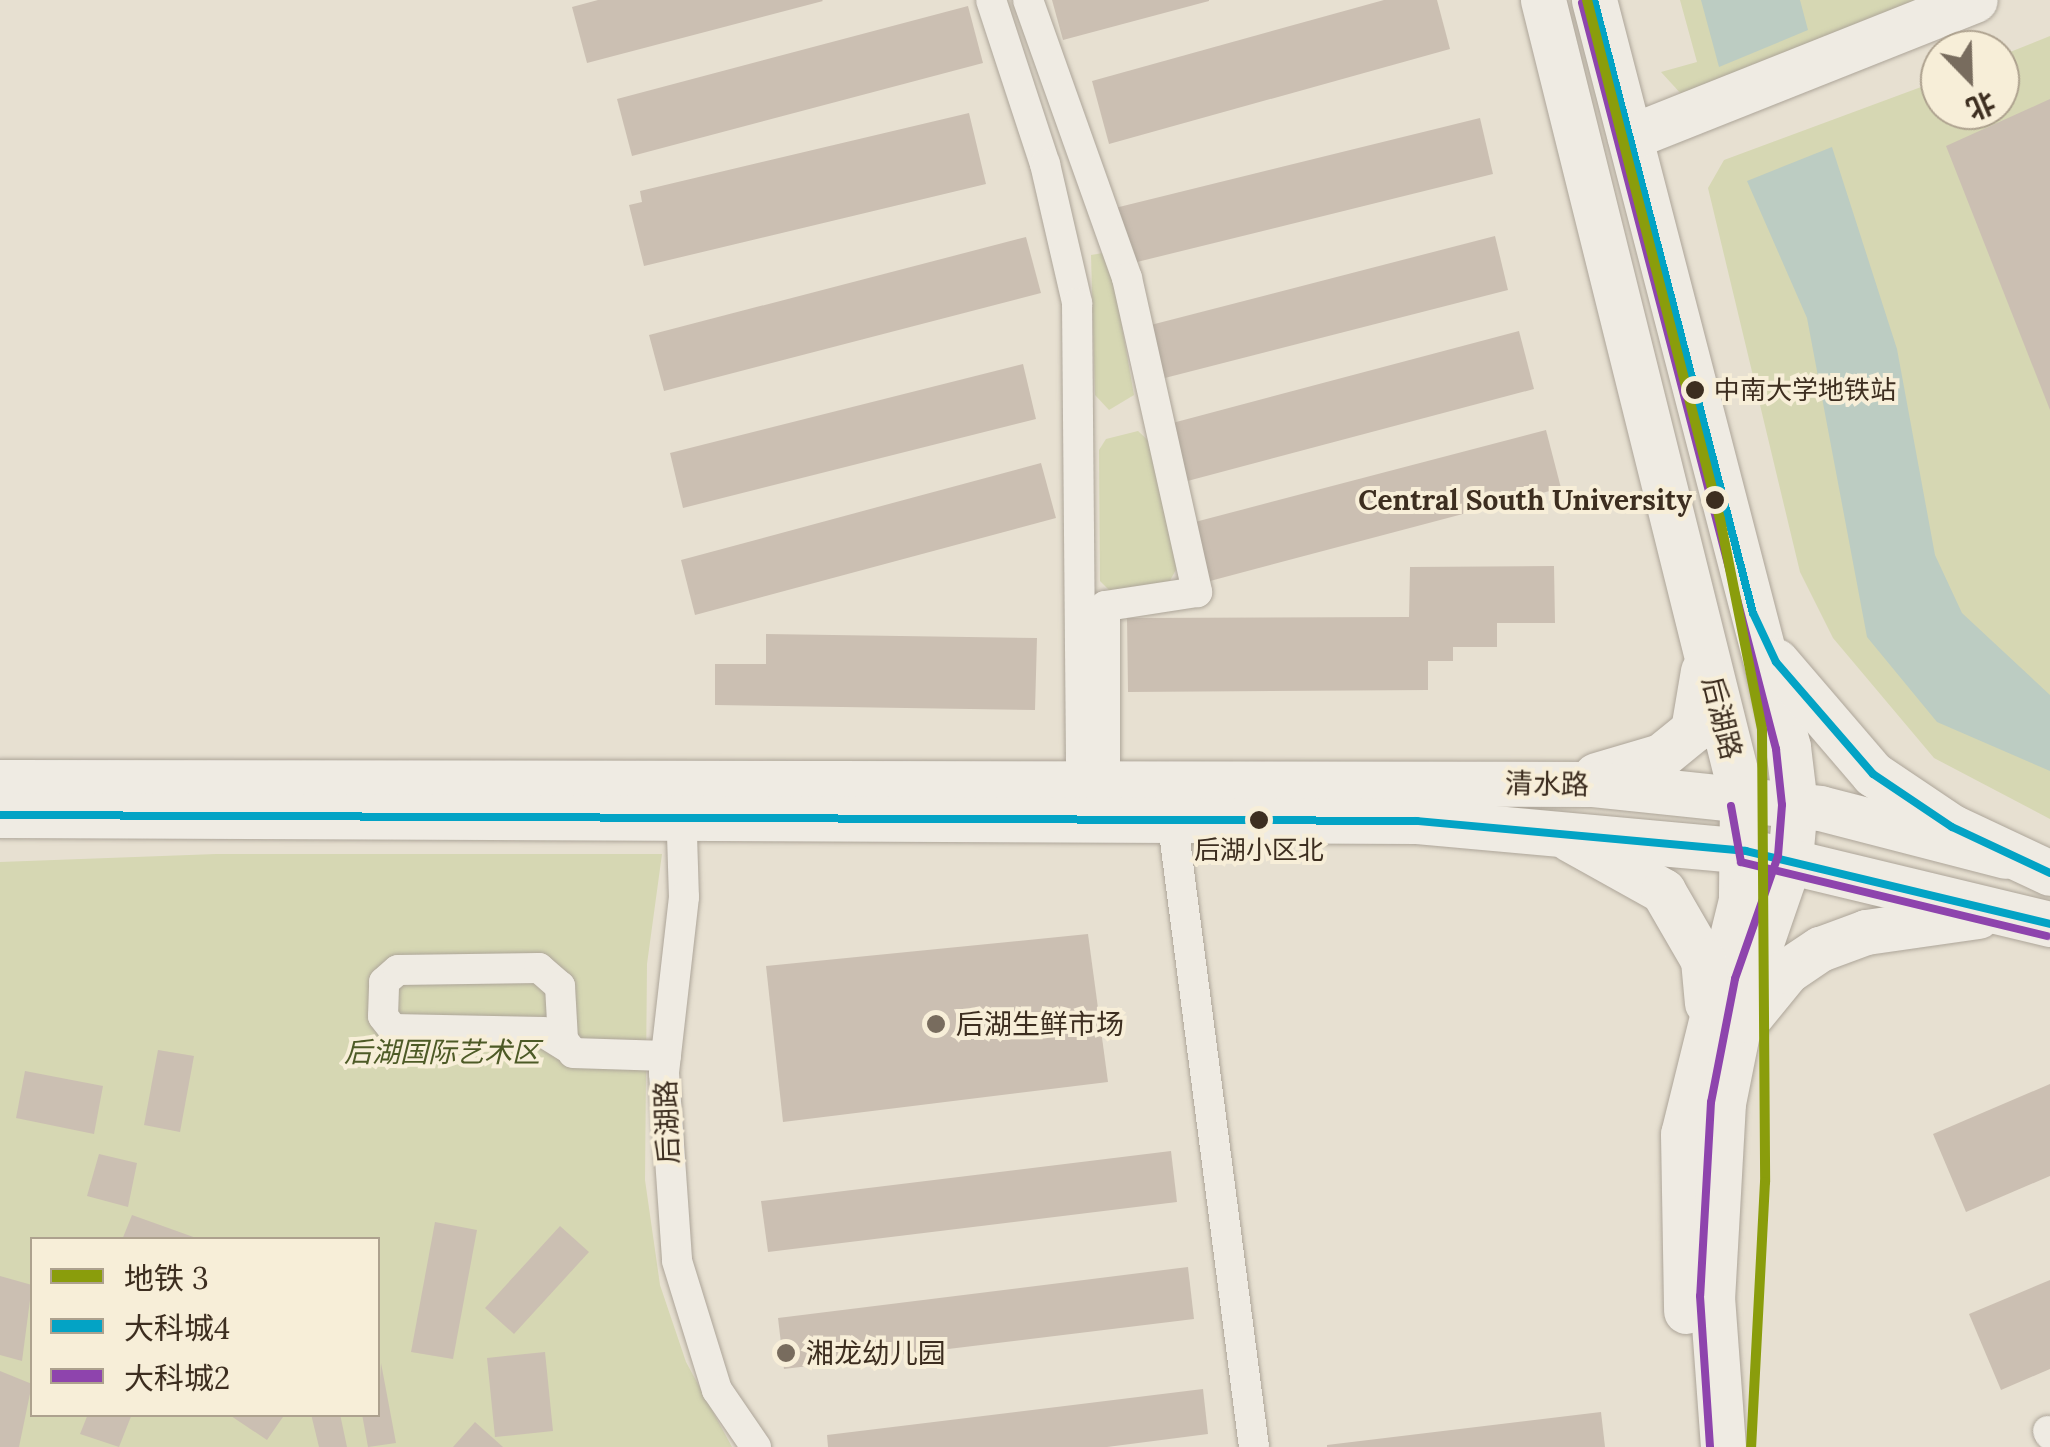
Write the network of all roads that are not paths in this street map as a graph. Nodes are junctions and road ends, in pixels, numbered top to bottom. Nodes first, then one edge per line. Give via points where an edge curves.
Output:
1 (991, 0) edge
2 (1028, 0) edge
3 (1542, 0) edge
4 (1594, 0) edge
5 (1975, 0) edge
6 (1630, 137) junction
7 (1753, 613) junction
8 (1701, 629) junction
9 (1093, 780) junction
10 (1552, 783) junction
11 (4, 790) edge
12 (681, 796) junction
13 (1170, 797) junction
14 (1742, 798) junction
15 (1795, 805) junction
16 (1514, 826) junction
17 (1768, 855) junction
18 (2005, 856) junction
19 (2050, 873) edge
20 (2038, 921) edge
21 (1705, 1024) junction
22 (566, 1047) junction
23 (666, 1056) junction
24 (1730, 1064) junction
25 (756, 1447) edge
26 (1254, 1447) edge
27 (1700, 1447) edge
28 (1723, 1447) edge

1 - 9 street via 1045,164 1077,303
2 - 9 street via 1127,278 1197,592 1106,606
3 - 8 main road, 后湖路
4 - 6 main road, 后湖路
5 - 6 main road
6 - 7 main road, 后湖路
7 - 15 main road, 后湖路
7 - 18 main road via 1835,740 1910,802
8 - 10 main road via 1703,706 1693,730 1634,767
8 - 14 main road, 后湖路
9 - 12 main road, 清水路
9 - 13 main road, 清水路
10 - 13 main road, 清水路
10 - 14 main road, 清水路
11 - 12 main road
12 - 13 main road
12 - 23 street, 后湖路 via 684,897
13 - 16 main road
13 - 26 street
14 - 15 main road, 清水路
14 - 17 main road, 后湖路
15 - 17 main road, 后湖路
15 - 18 main road, 清水路 via 1896,822
16 - 17 main road
16 - 21 main road via 1572,840 1663,891 1703,960
17 - 20 main road
17 - 21 main road, 后湖路
17 - 24 main road, 后湖路
18 - 19 main road
20 - 24 main road via 1925,920 1820,950 1763,996
21 - 27 main road, 后湖路 via 1683,1134 1680,1232
22 - 22 street via 560,986 549,972 398,970 384,982 383,1016 393,1029 543,1032
22 - 23 street via 583,1058
23 - 25 street, 后湖路 via 663,1136 678,1261 717,1390
24 - 28 main road, 后湖路 via 1712,1297

